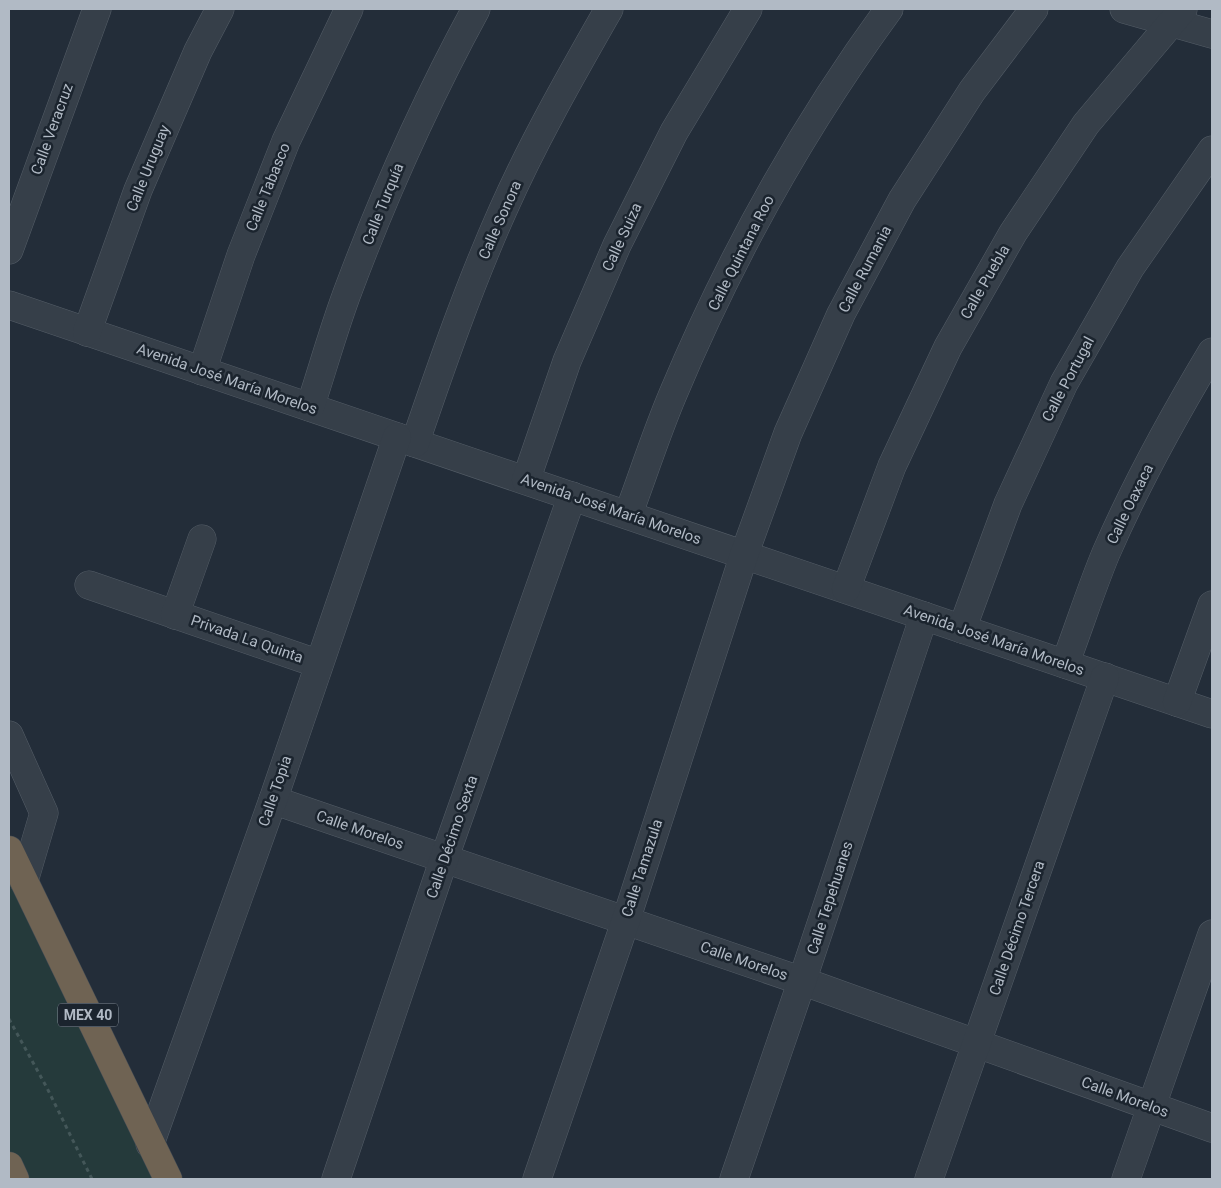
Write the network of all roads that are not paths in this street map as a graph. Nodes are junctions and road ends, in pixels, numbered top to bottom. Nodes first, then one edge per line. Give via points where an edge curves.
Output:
1 (97, 9) edge
2 (220, 9) edge
3 (349, 9) edge
4 (476, 9) edge
5 (610, 9) edge
6 (748, 9) edge
7 (889, 9) edge
8 (1034, 9) edge
9 (1124, 9) edge
10 (1176, 15) edge
11 (1212, 34) edge
12 (1212, 150) edge
13 (9, 250) edge
14 (9, 305) edge
15 (87, 332) junction
16 (1212, 352) edge
17 (202, 371) junction
18 (310, 407) junction
19 (406, 440) junction
20 (526, 480) junction
21 (572, 496) junction
22 (628, 515) junction
23 (202, 539) dead end
24 (744, 555) junction
25 (90, 585) dead end
26 (846, 590) junction
27 (1212, 604) edge
28 (175, 615) junction
29 (924, 616) junction
30 (962, 628) junction
31 (319, 664) junction
32 (1065, 664) junction
33 (1105, 677) junction
34 (1177, 702) junction
35 (1212, 714) edge
36 (9, 735) edge
37 (273, 800) junction
38 (9, 850) edge
39 (444, 859) junction
40 (24, 881) junction
41 (626, 920) junction
42 (1212, 934) edge
43 (802, 982) junction
44 (976, 1044) junction
45 (1151, 1107) junction
46 (1212, 1128) edge
47 (150, 1144) junction
48 (9, 1166) edge
49 (15, 1179) edge
50 (168, 1179) edge
51 (336, 1179) edge
52 (537, 1179) edge
53 (734, 1179) edge
54 (929, 1179) edge
55 (1126, 1179) edge

1 - 13 street, Calle Veracruz
2 - 15 street, Calle Uruguay via 198,51 138,190
3 - 17 street, Calle Tabasco via 286,141 241,255
4 - 18 street, Calle Turquía via 446,63 394,174 348,290
5 - 19 street, Calle Sonora via 559,97 504,209
6 - 20 street, Calle Suiza via 674,132 617,245 567,361
7 - 22 street, Calle Quintana Roo via 853,58 785,166 725,279 672,395
8 - 24 street, Calle Rumania via 972,91 902,200 841,314 788,433
9 - 10 street
10 - 11 street
10 - 26 street, Calle Puebla via 1086,124 1008,241 948,347 892,466
12 - 30 street, Calle Portugal via 1130,268 1064,383 1008,504
14 - 15 street, Avenida José María Morelos
15 - 17 street, Avenida José María Morelos
16 - 32 street, Calle Oaxaca via 1180,404 1136,489 1106,554
17 - 18 street, Avenida José María Morelos
18 - 19 street, Avenida José María Morelos
19 - 20 street, Avenida José María Morelos
19 - 31 street, Calle Topia
20 - 21 street, Avenida José María Morelos
21 - 22 street, Avenida José María Morelos
21 - 39 street, Calle Décimo Sexta
22 - 24 street, Avenida José María Morelos
23 - 28 street, Privada La Quinta
24 - 26 street, Avenida José María Morelos
24 - 41 street, Calle Tamazula
25 - 28 street, Privada La Quinta
26 - 29 street, Avenida José María Morelos
27 - 34 street
28 - 31 street, Privada La Quinta
29 - 30 street, Avenida José María Morelos
29 - 43 street, Calle Tepehuanes
30 - 32 street, Avenida José María Morelos
31 - 37 street, Calle Topia
32 - 33 street, Avenida José María Morelos
33 - 34 street, Avenida José María Morelos
33 - 44 street, Calle Décimo Tercera
34 - 35 street, Avenida José María Morelos
36 - 40 street via 44,813
37 - 39 street, Calle Morelos
37 - 47 street, Calle Topia
38 - 40 highway, MEX 40
39 - 41 street, Calle Morelos
39 - 51 street, Calle Décimo Sexta
40 - 47 highway, MEX 40
41 - 43 street, Calle Morelos
41 - 52 street, Calle Tamazula
42 - 45 street
43 - 44 street, Calle Morelos
43 - 53 street, Calle Tepehuanes
44 - 45 street, Calle Morelos
44 - 54 street, Calle Décimo Tercera
45 - 46 street, Calle Morelos
45 - 55 street
47 - 50 highway, MEX 40
48 - 49 highway

